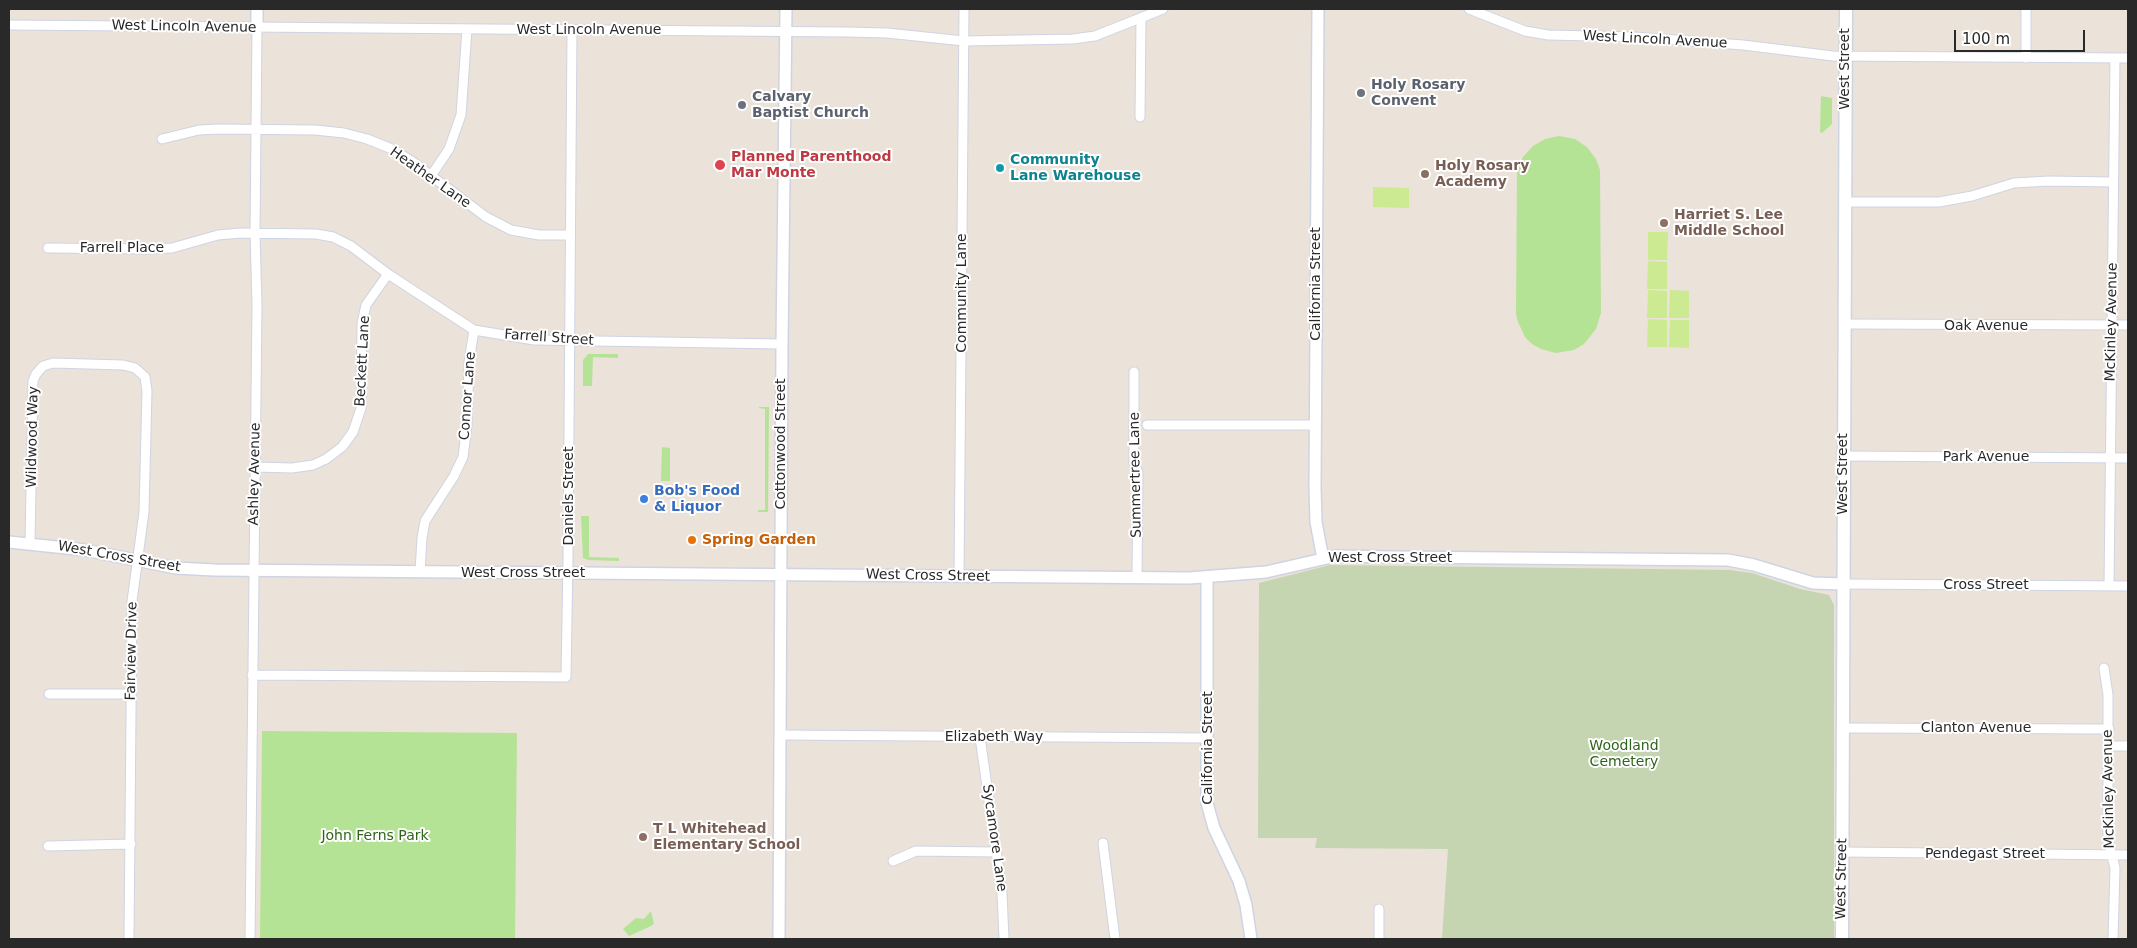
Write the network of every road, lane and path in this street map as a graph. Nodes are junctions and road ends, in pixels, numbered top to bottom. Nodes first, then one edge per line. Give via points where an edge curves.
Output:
1 (257, 9) edge
2 (786, 9) edge
3 (964, 9) edge
4 (1163, 9) edge
5 (1318, 9) edge
6 (1469, 9) edge
7 (1846, 9) edge
8 (2026, 9) edge
9 (1141, 18) junction
10 (9, 25) edge
11 (257, 28) junction
12 (467, 29) junction
13 (572, 30) junction
14 (785, 32) junction
15 (964, 41) junction
16 (1846, 56) junction
17 (2026, 58) junction
18 (2114, 58) junction
19 (2128, 58) edge
20 (1140, 117) dead end
21 (256, 130) junction
22 (162, 139) dead end
23 (431, 176) junction
24 (2113, 182) junction
25 (1845, 202) junction
26 (255, 233) junction
27 (570, 235) junction
28 (48, 248) dead end
29 (388, 274) junction
30 (1844, 324) junction
31 (2128, 325) edge
32 (2112, 326) junction
33 (474, 330) junction
34 (569, 341) junction
35 (782, 344) junction
36 (135, 368) joint
37 (1134, 372) dead end
38 (1148, 425) dead end
39 (1315, 425) junction
40 (1843, 456) junction
41 (2110, 458) junction
42 (2128, 458) edge
43 (255, 468) junction
44 (9, 542) edge
45 (30, 543) junction
46 (1322, 559) junction
47 (138, 561) junction
48 (253, 570) junction
49 (420, 572) junction
50 (568, 573) junction
51 (780, 575) junction
52 (960, 576) junction
53 (1137, 578) junction
54 (1207, 578) junction
55 (1843, 584) junction
56 (2109, 586) junction
57 (2128, 586) edge
58 (2104, 668) dead end
59 (252, 675) junction
60 (50, 694) dead end
61 (130, 694) junction
62 (1844, 728) junction
63 (2109, 729) junction
64 (780, 735) junction
65 (980, 737) junction
66 (1207, 738) junction
67 (2109, 746) junction
68 (2128, 746) edge
69 (131, 844) junction
70 (1103, 844) dead end
71 (48, 846) dead end
72 (996, 852) junction
73 (1842, 852) junction
74 (2110, 855) junction
75 (2128, 855) edge
76 (893, 861) dead end
77 (1379, 909) dead end
78 (129, 939) edge
79 (250, 939) edge
80 (779, 939) edge
81 (1004, 939) edge
82 (1115, 939) edge
83 (1251, 939) edge
84 (1379, 939) edge
85 (1842, 939) edge
86 (2114, 939) edge

1 - 11 street, Ashley Avenue
2 - 14 street, Cottonwood Street
3 - 15 street, Community Lane
4 - 9 street, West Lincoln Avenue
5 - 39 street, California Street
6 - 16 street, West Lincoln Avenue via 1525,31 1548,35 1636,37
7 - 16 main road, West Street
8 - 17 street
9 - 15 street, West Lincoln Avenue via 1095,36 1073,39
9 - 20 street
10 - 11 street, West Lincoln Avenue
11 - 12 street, West Lincoln Avenue
11 - 21 street, Ashley Avenue
12 - 13 street, West Lincoln Avenue
12 - 23 street via 461,115 448,150
13 - 14 street, West Lincoln Avenue
13 - 27 street, Daniels Street
14 - 15 street, West Lincoln Avenue via 886,33
14 - 35 street, Cottonwood Street
15 - 52 street, Community Lane
16 - 17 street, West Lincoln Avenue
16 - 25 main road, West Street
17 - 18 street, West Lincoln Avenue
18 - 19 street, West Lincoln Avenue
18 - 24 street, McKinley Avenue
21 - 22 street, Heather Lane via 199,130
21 - 23 street, Heather Lane via 315,130 367,139 392,150
21 - 26 street, Ashley Avenue
23 - 27 street, Heather Lane via 486,217 511,230
24 - 25 street via 2014,183 1939,202
24 - 32 street, McKinley Avenue
25 - 30 main road, West Street
26 - 28 street, Farrell Place via 218,235 172,248
26 - 29 street, Farrell Street via 333,237 351,246
26 - 43 street, Ashley Avenue
27 - 34 street, Daniels Street
29 - 33 street, Farrell Street
29 - 43 street, Beckett Lane via 371,296 364,314 361,408 348,439 326,459 313,465
30 - 32 street, Oak Avenue
30 - 40 main road, West Street
31 - 32 street, Oak Avenue
32 - 41 street, McKinley Avenue
33 - 34 street, Farrell Street via 534,340
33 - 49 street, Connor Lane via 462,457 454,476 425,521
34 - 35 street, Farrell Street
34 - 50 street, Daniels Street
35 - 51 street, Cottonwood Street
36 - 45 street, Wildwood Way via 123,364 54,363 43,366 36,374 33,381
36 - 47 street, Fairview Drive via 144,377 147,391 144,512
37 - 53 street, Summertree Lane via 1134,462 1138,474
38 - 39 street
39 - 46 street, California Street via 1315,507
40 - 41 street, Park Avenue
40 - 55 main road, West Street
41 - 42 street, Park Avenue
41 - 56 street, McKinley Avenue
43 - 48 street, Ashley Avenue
44 - 45 street, West Cross Street
45 - 47 street, West Cross Street
46 - 54 street, West Cross Street via 1283,569
46 - 55 street, West Cross Street via 1394,556 1728,560 1813,584
47 - 48 street, West Cross Street via 176,568
47 - 61 street, Fairview Drive via 132,601
48 - 49 street, West Cross Street
48 - 59 street, Ashley Avenue
49 - 50 street, West Cross Street
50 - 51 street, West Cross Street
50 - 59 street, Daniels Street via 566,677
51 - 52 street, West Cross Street
51 - 64 street, Cottonwood Street
52 - 53 street, West Cross Street
53 - 54 street, West Cross Street
54 - 66 street, California Street
55 - 56 street, Cross Street
55 - 62 main road, West Street
56 - 57 street, Cross Street
58 - 63 street, McKinley Avenue
59 - 79 street, Ashley Avenue
60 - 61 street
61 - 69 street, Fairview Drive
62 - 63 street, Clanton Avenue
62 - 73 main road, West Street
63 - 67 street, McKinley Avenue
64 - 65 street, Elizabeth Way
64 - 80 street, Cottonwood Street
65 - 66 street, Elizabeth Way
65 - 72 street, Sycamore Lane
66 - 83 street, California Street via 1208,811 1239,882
67 - 68 street
67 - 74 street, McKinley Avenue
69 - 71 street
69 - 78 street, Fairview Drive
70 - 82 street
72 - 76 street via 916,851
72 - 81 street, Sycamore Lane
73 - 74 street, Pendegast Street
73 - 85 main road, West Street
74 - 75 street, Pendegast Street
74 - 86 street, McKinley Avenue via 2114,868
77 - 84 street

